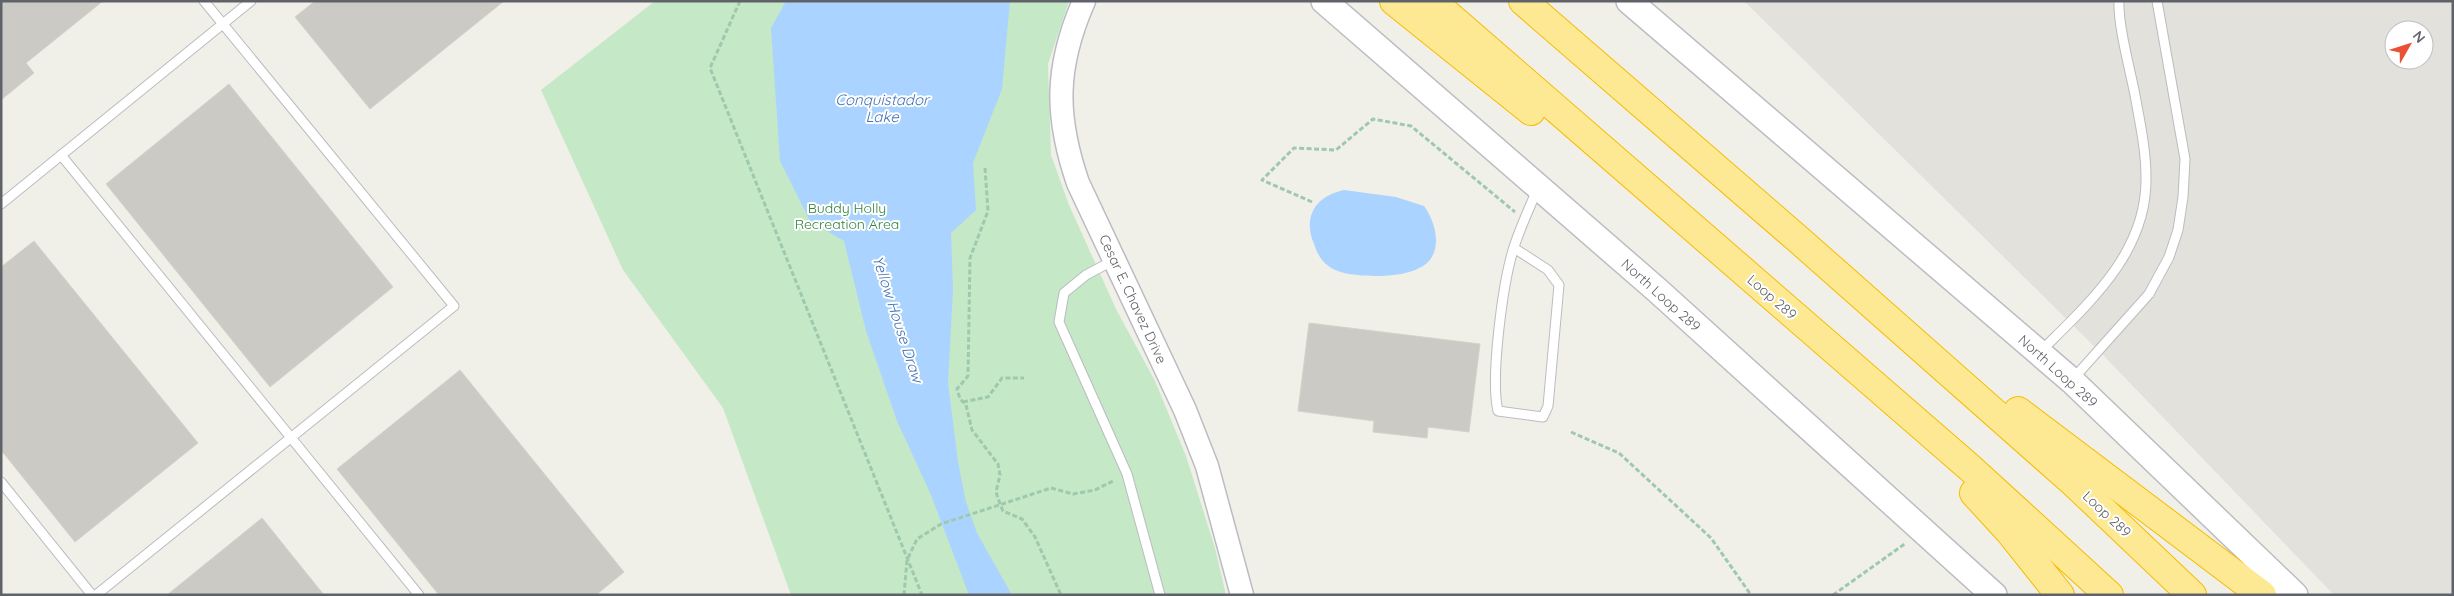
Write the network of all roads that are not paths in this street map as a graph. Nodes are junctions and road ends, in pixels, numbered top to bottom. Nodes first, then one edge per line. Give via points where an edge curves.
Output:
1 (204, 1) edge
2 (251, 1) edge
3 (1084, 1) edge
4 (1324, 1) edge
5 (1394, 1) edge
6 (1432, 1) edge
7 (1523, 1) edge
8 (1629, 1) edge
9 (2119, 1) edge
10 (2157, 1) edge
11 (223, 24) junction
12 (61, 155) junction
13 (1538, 187) junction
14 (1648, 189) junction
15 (1, 204) edge
16 (1799, 240) junction
17 (1514, 248) junction
18 (1114, 260) junction
19 (2039, 353) junction
20 (2072, 381) junction
21 (1878, 389) junction
22 (292, 437) junction
23 (1, 482) edge
24 (92, 595) edge
25 (96, 595) edge
26 (419, 595) edge
27 (1160, 595) edge
28 (1242, 595) edge
29 (1994, 595) edge
30 (2060, 595) edge
31 (2109, 595) edge
32 (2192, 595) edge
33 (2262, 595) edge
34 (2295, 595) edge

1 - 11 lane
2 - 11 lane
3 - 18 street, Cesar E. Chavez Drive via 1066,55 1061,119 1078,183
4 - 13 main road, North Loop 289
5 - 14 highway via 1588,159
6 - 14 highway, Loop 289
7 - 16 highway, Loop 289
8 - 19 main road, North Loop 289
9 - 19 lane via 2144,148 2144,210 2136,236 2119,266 2093,299
10 - 20 lane via 2185,160 2178,230 2169,257 2149,294
11 - 12 lane
11 - 22 lane via 454,306
12 - 15 lane
12 - 22 lane
13 - 17 lane
13 - 29 main road, North Loop 289 via 1657,290
14 - 21 highway, Loop 289
16 - 32 highway, Loop 289 via 2074,483
16 - 33 highway
17 - 17 lane via 1502,306 1494,394 1498,410 1543,417 1548,406 1559,286 1548,270
18 - 27 lane via 1086,275 1064,294 1059,322 1127,474
18 - 28 street, Cesar E. Chavez Drive via 1185,410 1207,466
19 - 20 main road, North Loop 289
20 - 34 main road, North Loop 289
21 - 30 highway via 1924,448 1979,498
21 - 31 highway, Loop 289
22 - 25 lane
22 - 26 lane
23 - 24 lane

